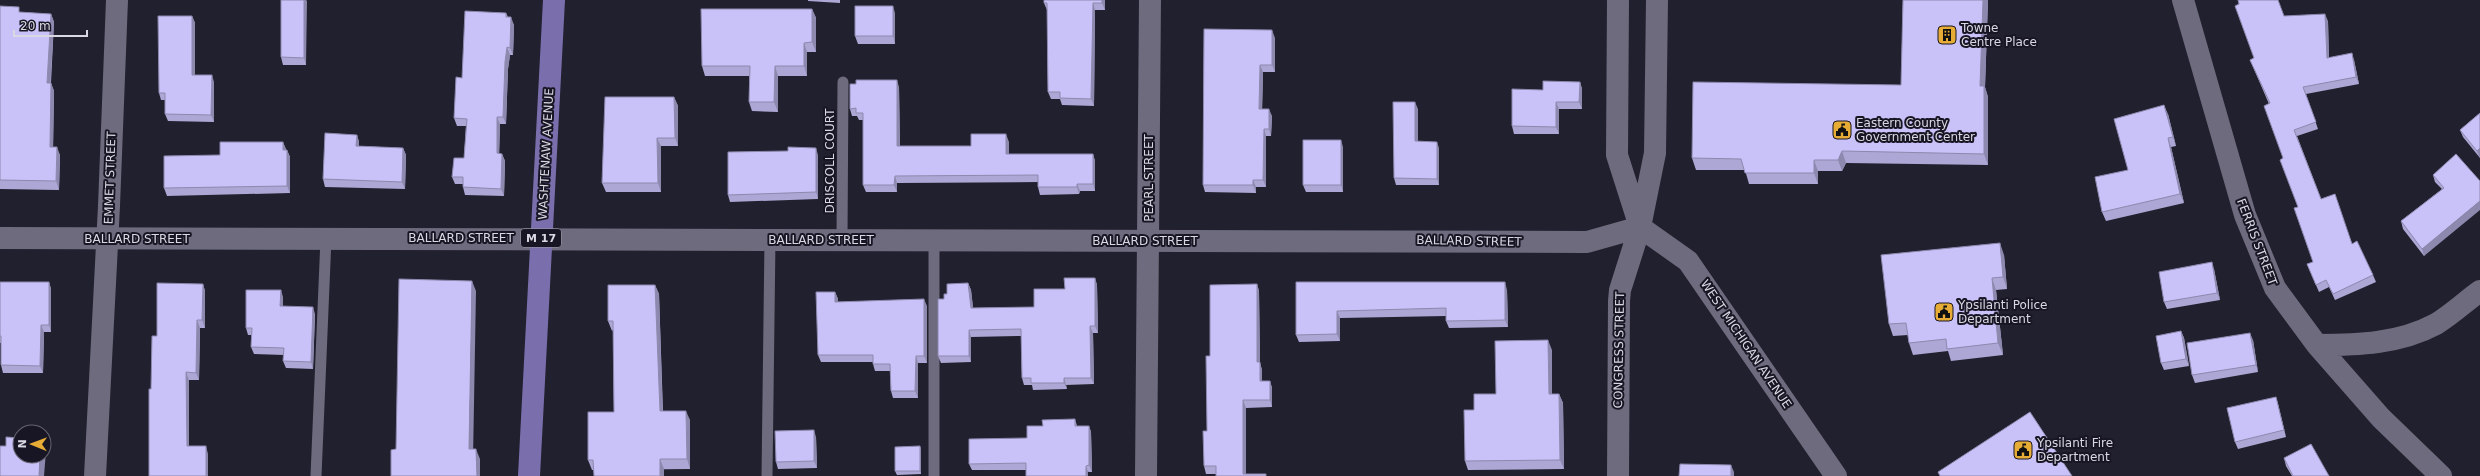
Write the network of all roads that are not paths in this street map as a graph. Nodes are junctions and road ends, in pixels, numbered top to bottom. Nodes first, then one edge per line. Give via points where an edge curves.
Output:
1 (117, 0) edge
2 (554, 0) edge
3 (1150, 0) edge
4 (1618, 0) edge
5 (1657, 0) edge
6 (2183, 0) edge
7 (843, 82) dead end
8 (1640, 227) junction
9 (0, 238) edge
10 (326, 238) junction
11 (108, 239) junction
12 (541, 239) junction
13 (770, 239) junction
14 (842, 240) junction
15 (934, 240) junction
16 (1149, 241) junction
17 (2480, 291) edge
18 (2317, 346) junction
19 (95, 476) edge
20 (316, 476) edge
21 (529, 476) edge
22 (767, 476) edge
23 (934, 476) edge
24 (1146, 476) edge
25 (1618, 476) edge
26 (1836, 476) edge
27 (2441, 476) edge

1 - 11 street, EMMET STREET
2 - 12 main road, WASHTENAW AVENUE / M 17
3 - 16 street, PEARL STREET
4 - 8 street via 1617,155
5 - 8 street via 1655,153
6 - 18 street, FERRIS STREET via 2245,215 2275,288
7 - 14 lane, DRISCOLL COURT
8 - 16 street, BALLARD STREET via 1587,242
8 - 25 street, CONGRESS STREET via 1620,290
8 - 26 street, WEST MICHIGAN AVENUE via 1688,261
9 - 11 street, BALLARD STREET
10 - 11 street, BALLARD STREET
10 - 12 street, BALLARD STREET
10 - 20 lane
11 - 19 street, EMMET STREET
12 - 13 street, BALLARD STREET
12 - 21 main road, WASHTENAW AVENUE / M 17
13 - 14 street, BALLARD STREET
13 - 22 lane
14 - 15 street, BALLARD STREET
15 - 16 street, BALLARD STREET
15 - 23 lane
16 - 24 street, PEARL STREET
17 - 18 street via 2436,324 2396,339 2355,345
18 - 27 street, FERRIS STREET via 2381,418

